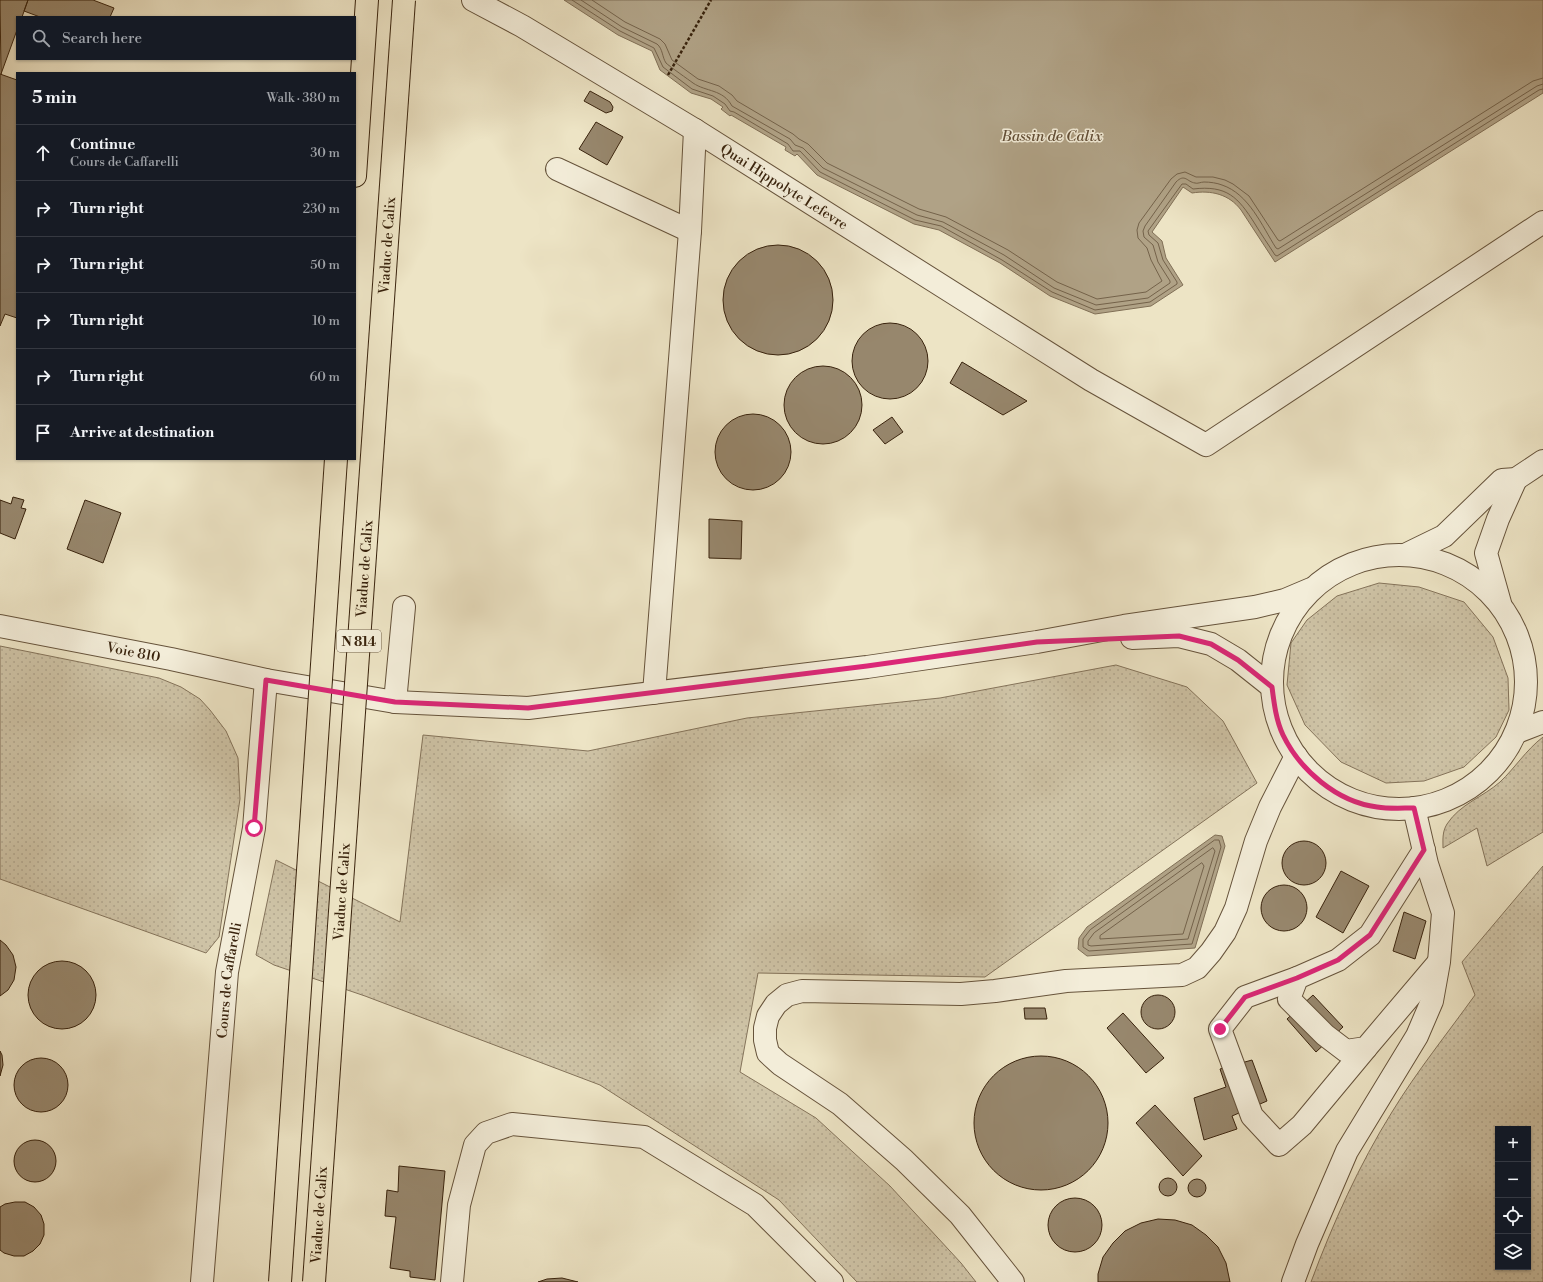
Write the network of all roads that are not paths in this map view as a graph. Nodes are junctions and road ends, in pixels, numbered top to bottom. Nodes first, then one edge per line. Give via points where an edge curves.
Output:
1 (367, 0) edge
2 (404, 0) edge
3 (473, 0) edge
4 (695, 130) junction
5 (356, 161) edge
6 (557, 169) dead end
7 (1543, 222) edge
8 (690, 230) junction
9 (336, 460) edge
10 (1530, 470) edge
11 (1407, 554) junction
12 (1311, 590) junction
13 (1500, 602) junction
14 (404, 607) dead end
15 (0, 626) edge
16 (1037, 642) junction
17 (1523, 650) junction
18 (1543, 659) edge
19 (266, 680) junction
20 (1272, 687) junction
21 (654, 693) junction
22 (395, 702) junction
23 (1543, 722) edge
24 (1517, 732) junction
25 (1296, 756) junction
26 (1414, 808) junction
27 (1424, 850) junction
28 (1439, 962) junction
29 (1297, 978) junction
30 (1366, 1048) junction
31 (202, 1282) edge
32 (280, 1282) edge
33 (314, 1282) edge
34 (452, 1282) edge
35 (832, 1282) edge
36 (1013, 1282) edge
37 (1293, 1282) edge

1 - 5 highway
2 - 33 highway, Viaduc de Calix / N 814, bridge
3 - 4 street, Quai Hippolyte Lefevre via 522,26
4 - 7 street, Quai Hippolyte Lefevre via 1091,380 1206,445
4 - 8 street
6 - 8 street
8 - 21 street
9 - 32 highway, N 814, bridge
10 - 11 street via 1502,480 1444,536
10 - 13 street via 1498,519 1486,553
11 - 12 street via 1381,555 1355,562 1332,573
11 - 13 street via 1442,561 1473,578
12 - 16 street via 1285,600 1254,607
12 - 20 street via 1294,610 1281,634 1273,660
13 - 17 street
14 - 22 street
15 - 19 street, Voie 810
16 - 20 street via 1179,636 1211,644 1238,660
16 - 21 street, Voie 810
17 - 18 street
17 - 24 street via 1527,677 1525,705
19 - 22 street, Voie 810
19 - 31 street, Cours de Caffarelli via 254,828 227,972
20 - 25 street via 1275,711 1283,734
21 - 22 street, Voie 810 via 528,708
23 - 24 street
24 - 26 street via 1505,754 1471,788 1449,800
25 - 26 street via 1312,774 1331,789 1353,800 1376,807
25 - 36 street via 1256,841 1236,908 1225,932 1197,968 1182,975 1066,981 961,994 802,991 787,995 776,1004 768,1016 765,1028 768,1053 780,1064 840,1104 904,1160 960,1215
26 - 27 street
27 - 28 street via 1443,913
27 - 29 street via 1370,935 1338,960
28 - 30 street
28 - 37 street via 1432,1001 1417,1036 1347,1151 1306,1244
29 - 30 street via 1290,999 1304,1014 1346,1051
29 - 30 street via 1245,997 1220,1029 1252,1116 1279,1145 1302,1125
34 - 35 street via 459,1205 475,1145 486,1133 512,1124 644,1137 755,1205

